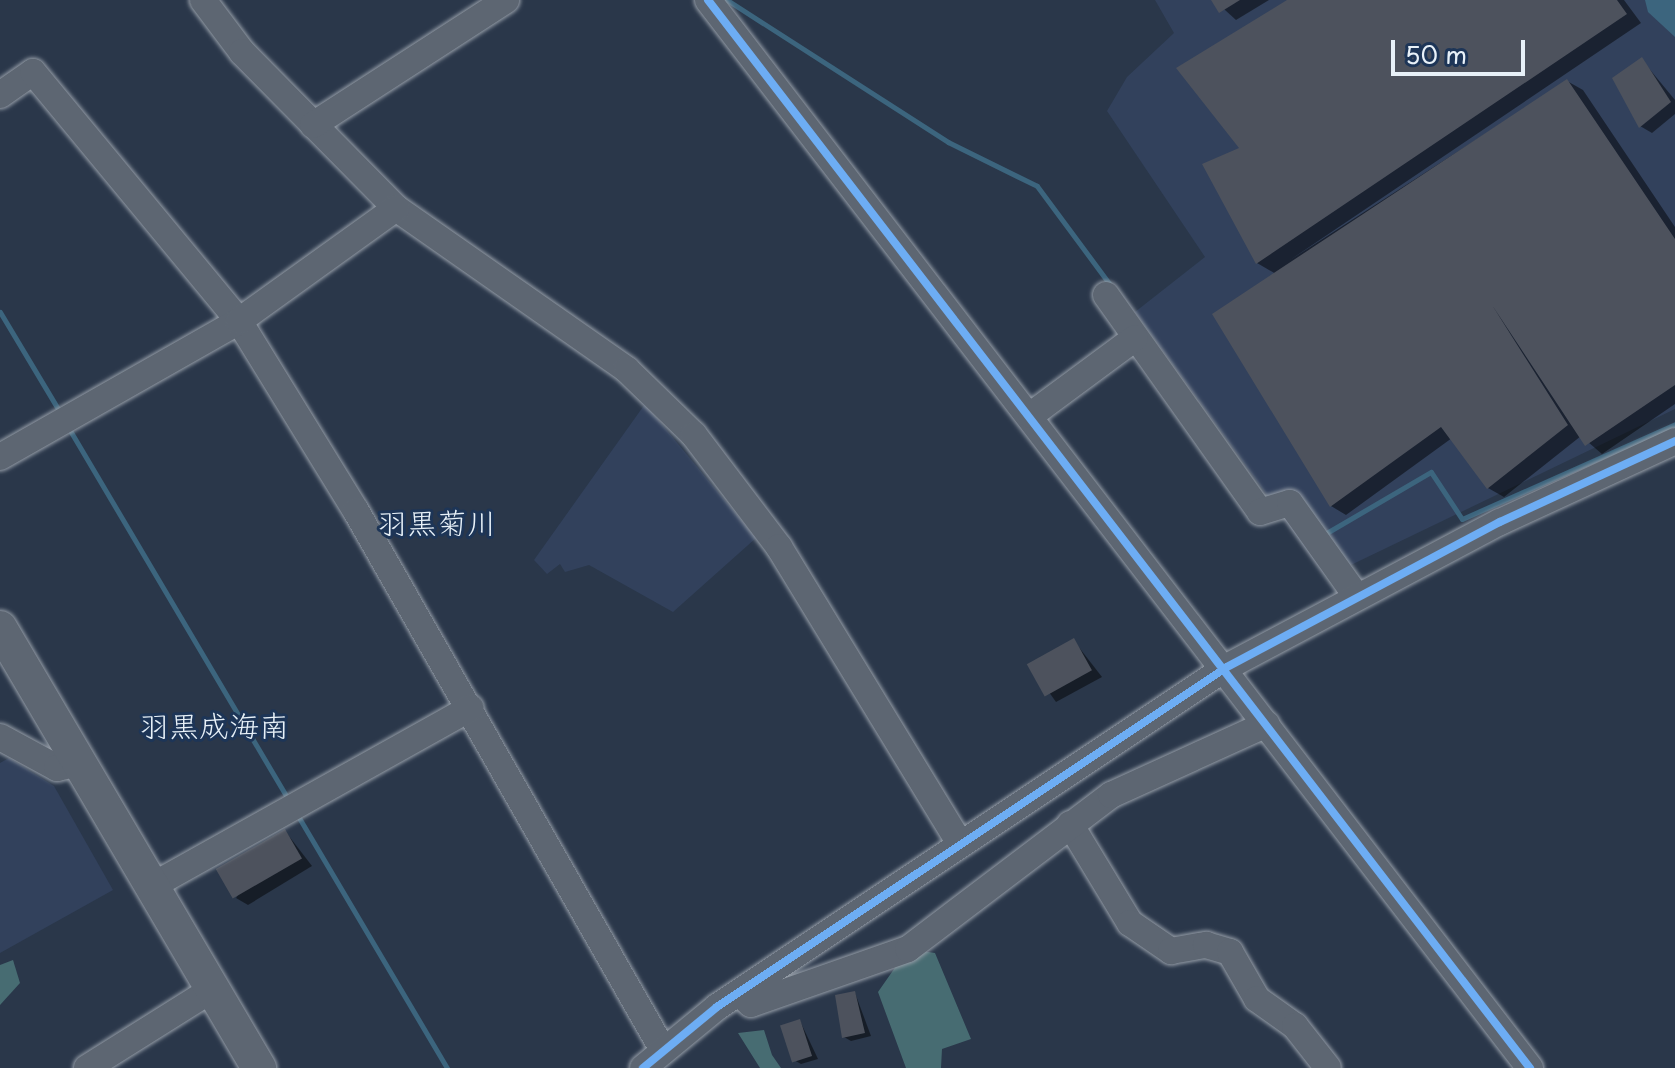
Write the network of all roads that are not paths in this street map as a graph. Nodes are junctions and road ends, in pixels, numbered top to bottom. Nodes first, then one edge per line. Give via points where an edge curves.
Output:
1 (203, 0) edge
2 (506, 0) edge
3 (708, 0) edge
4 (0, 95) edge
5 (313, 125) junction
6 (396, 208) junction
7 (1106, 295) dead end
8 (239, 321) junction
9 (1135, 338) junction
10 (1031, 415) junction
11 (1675, 441) edge
12 (0, 457) edge
13 (1357, 597) junction
14 (0, 628) edge
15 (1227, 667) junction
16 (471, 708) junction
17 (1267, 724) junction
18 (0, 737) edge
19 (79, 763) junction
20 (1070, 824) junction
21 (960, 843) junction
22 (152, 886) junction
23 (213, 989) junction
24 (739, 993) junction
25 (663, 1050) junction
26 (87, 1068) edge
27 (259, 1068) edge
28 (643, 1068) edge
29 (1328, 1068) edge
30 (1530, 1068) edge

1 - 5 street
2 - 5 street
3 - 10 street
4 - 8 street via 33,72
5 - 6 street
6 - 8 street
6 - 21 street via 627,370 694,435 779,547
7 - 9 street
8 - 12 street
8 - 16 street
9 - 10 street
9 - 13 street via 1260,512 1290,503
10 - 15 street
11 - 13 street
13 - 15 street
14 - 19 main road
15 - 17 street
15 - 21 street
16 - 22 street
16 - 25 street
17 - 20 street via 1111,795
17 - 30 street
18 - 19 street via 57,768
19 - 22 main road
20 - 24 street via 908,949 751,1004
20 - 29 street via 1130,923 1171,951 1206,945 1230,952 1257,999 1295,1026
21 - 24 street
22 - 23 main road
23 - 26 street
23 - 27 main road
24 - 25 street
25 - 28 street

